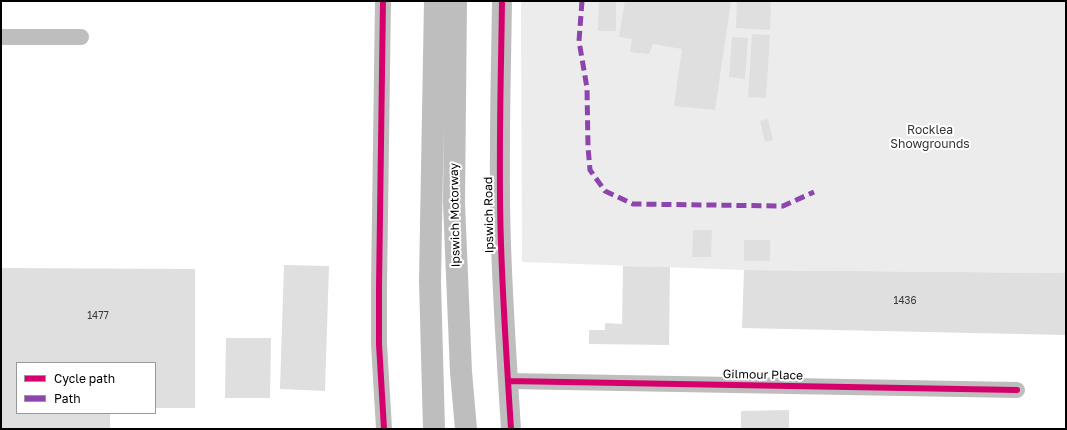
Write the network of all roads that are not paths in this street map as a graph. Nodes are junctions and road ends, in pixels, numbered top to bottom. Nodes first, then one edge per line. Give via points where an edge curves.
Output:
1 (383, 1) edge
2 (435, 1) edge
3 (456, 1) edge
4 (502, 1) edge
5 (1, 37) edge
6 (81, 37) dead end
7 (508, 381) junction
8 (1017, 390) dead end
9 (384, 429) edge
10 (434, 429) edge
11 (466, 429) edge
12 (511, 429) edge

1 - 9 street via 379,344
2 - 10 highway, Ipswich Motorway via 430,281
3 - 11 highway, Ipswich Motorway via 454,203
4 - 7 street, Ipswich Road via 500,243
5 - 6 street
7 - 8 street, Gilmour Place
7 - 12 street, Ipswich Road

